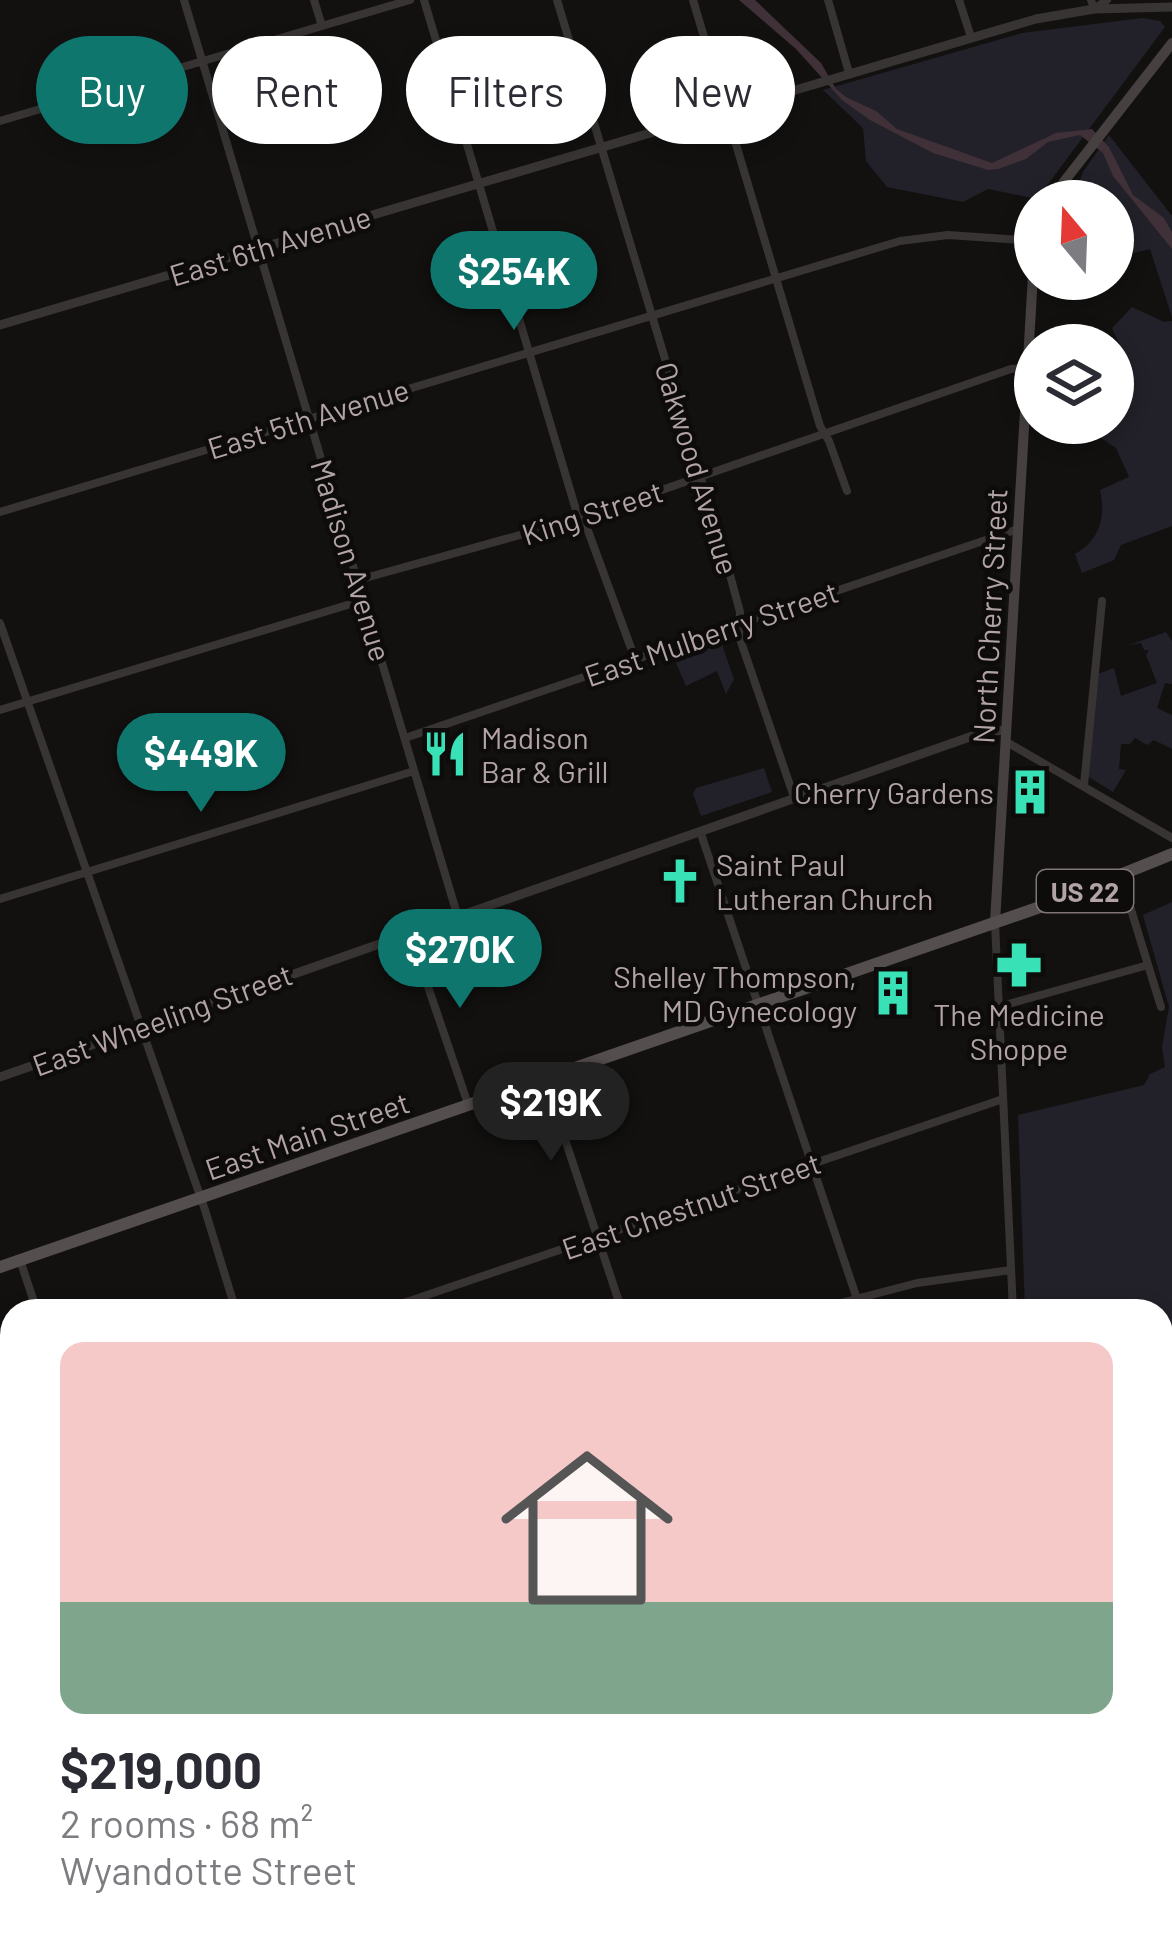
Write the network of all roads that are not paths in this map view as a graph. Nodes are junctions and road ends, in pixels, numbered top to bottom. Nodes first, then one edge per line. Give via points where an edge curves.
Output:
1 (184, 0) edge
2 (314, 0) edge
3 (410, 0) edge
4 (424, 0) edge
5 (557, 0) edge
6 (693, 0) edge
7 (828, 0) edge
8 (959, 0) edge
9 (1107, 0) edge
10 (1092, 4) edge
11 (1172, 8) edge
12 (322, 26) junction
13 (703, 36) edge
14 (971, 38) junction
15 (1172, 43) edge
16 (202, 62) junction
17 (844, 75) junction
18 (795, 90) edge
19 (0, 121) edge
20 (630, 138) edge
21 (735, 144) edge
22 (601, 147) junction
23 (1065, 180) edge
24 (479, 184) junction
25 (1014, 239) edge
26 (259, 247) junction
27 (774, 278) junction
28 (651, 314) junction
29 (0, 325) edge
30 (529, 352) junction
31 (1014, 368) edge
32 (309, 417) junction
33 (825, 434) junction
34 (1023, 444) edge
35 (700, 476) junction
36 (847, 491) dead end
37 (0, 512) edge
38 (580, 518) junction
39 (1018, 529) junction
40 (358, 580) junction
41 (364, 600) junction
42 (1102, 601) dead end
43 (0, 623) edge
44 (739, 624) junction
45 (635, 659) junction
46 (26, 701) junction
47 (0, 710) edge
48 (1005, 735) junction
49 (405, 738) junction
50 (414, 771) junction
51 (1084, 785) junction
52 (794, 797) junction
53 (699, 831) junction
54 (1172, 838) edge
55 (1172, 854) edge
56 (86, 874) junction
57 (1121, 877) junction
58 (0, 898) edge
59 (458, 914) junction
60 (995, 922) junction
61 (409, 931) junction
62 (1148, 965) junction
63 (758, 1005) junction
64 (998, 1007) junction
65 (1161, 1007) dead end
66 (141, 1027) junction
67 (0, 1077) edge
68 (545, 1078) junction
69 (1003, 1099) junction
70 (468, 1105) junction
71 (812, 1165) junction
72 (201, 1198) junction
73 (598, 1237) junction
74 (20, 1261) junction
75 (0, 1268) edge
76 (1011, 1270) junction
77 (856, 1296) junction
78 (33, 1299) edge
79 (232, 1299) edge
80 (415, 1299) edge
81 (618, 1299) edge
82 (847, 1299) edge
83 (1012, 1299) edge

1 - 16 street, Madison Avenue
2 - 12 street
3 - 12 street
4 - 24 street
5 - 22 street, Oakwood Avenue
6 - 13 street
7 - 17 street
8 - 14 street
9 - 10 street, East 6th Avenue
10 - 11 street, East 6th Avenue
10 - 14 street, East 6th Avenue
12 - 16 street
14 - 17 street, East 6th Avenue
15 - 23 main road
16 - 19 street
16 - 26 street, Madison Avenue
17 - 18 street, East 6th Avenue
20 - 22 street, East 6th Avenue
21 - 27 street
22 - 24 street, East 6th Avenue
22 - 28 street, Oakwood Avenue
24 - 26 street, East 6th Avenue
24 - 30 street
25 - 27 street, East 5th Avenue via 924,236
26 - 29 street, East 6th Avenue
26 - 32 street, Madison Avenue
27 - 28 street, East 5th Avenue
27 - 33 street
28 - 30 street, East 5th Avenue
28 - 35 street, Oakwood Avenue
30 - 32 street, East 5th Avenue
30 - 38 street
31 - 33 street, King Street
32 - 37 street, East 5th Avenue
32 - 40 street, Madison Avenue
33 - 35 street, King Street
33 - 36 street
34 - 39 main road, North Cherry Street
35 - 38 street, King Street
35 - 44 street, Oakwood Avenue
38 - 40 street, King Street
38 - 45 street
39 - 44 street, East Mulberry Street
39 - 48 main road, North Cherry Street
40 - 41 street, Madison Avenue
41 - 46 street
41 - 49 street, Madison Avenue
42 - 51 street
43 - 46 street
44 - 45 street, East Mulberry Street
44 - 52 street, Oakwood Avenue
45 - 49 street, East Mulberry Street
46 - 47 street
46 - 56 street
48 - 51 street
48 - 52 street, East Wheeling Street via 984,732
48 - 60 main road, North Cherry Street
49 - 50 street, Madison Avenue
50 - 56 street
50 - 59 street, Madison Avenue
51 - 54 street
52 - 53 street, East Wheeling Street
53 - 59 street, East Wheeling Street
53 - 63 street
55 - 57 main road, East Main Street / US 22
56 - 58 street
56 - 66 street
57 - 60 main road, East Main Street / US 22
57 - 62 street
59 - 61 street, East Wheeling Street
60 - 63 main road, East Main Street / US 22
60 - 64 street
61 - 66 street, East Wheeling Street
61 - 70 street
62 - 64 street
62 - 65 street
63 - 68 main road, East Main Street / US 22
63 - 71 street
64 - 69 street
66 - 67 street, East Wheeling Street
66 - 72 street
68 - 70 main road, East Main Street / US 22
68 - 73 street
69 - 71 street, East Chestnut Street
69 - 76 street
70 - 72 main road, East Main Street / US 22
71 - 73 street, East Chestnut Street
71 - 77 street
72 - 74 main road, East Main Street / US 22
72 - 79 street
73 - 80 street, East Chestnut Street
73 - 81 street
74 - 75 main road, East Main Street / US 22
74 - 78 street
76 - 77 street
76 - 83 street
77 - 82 street

